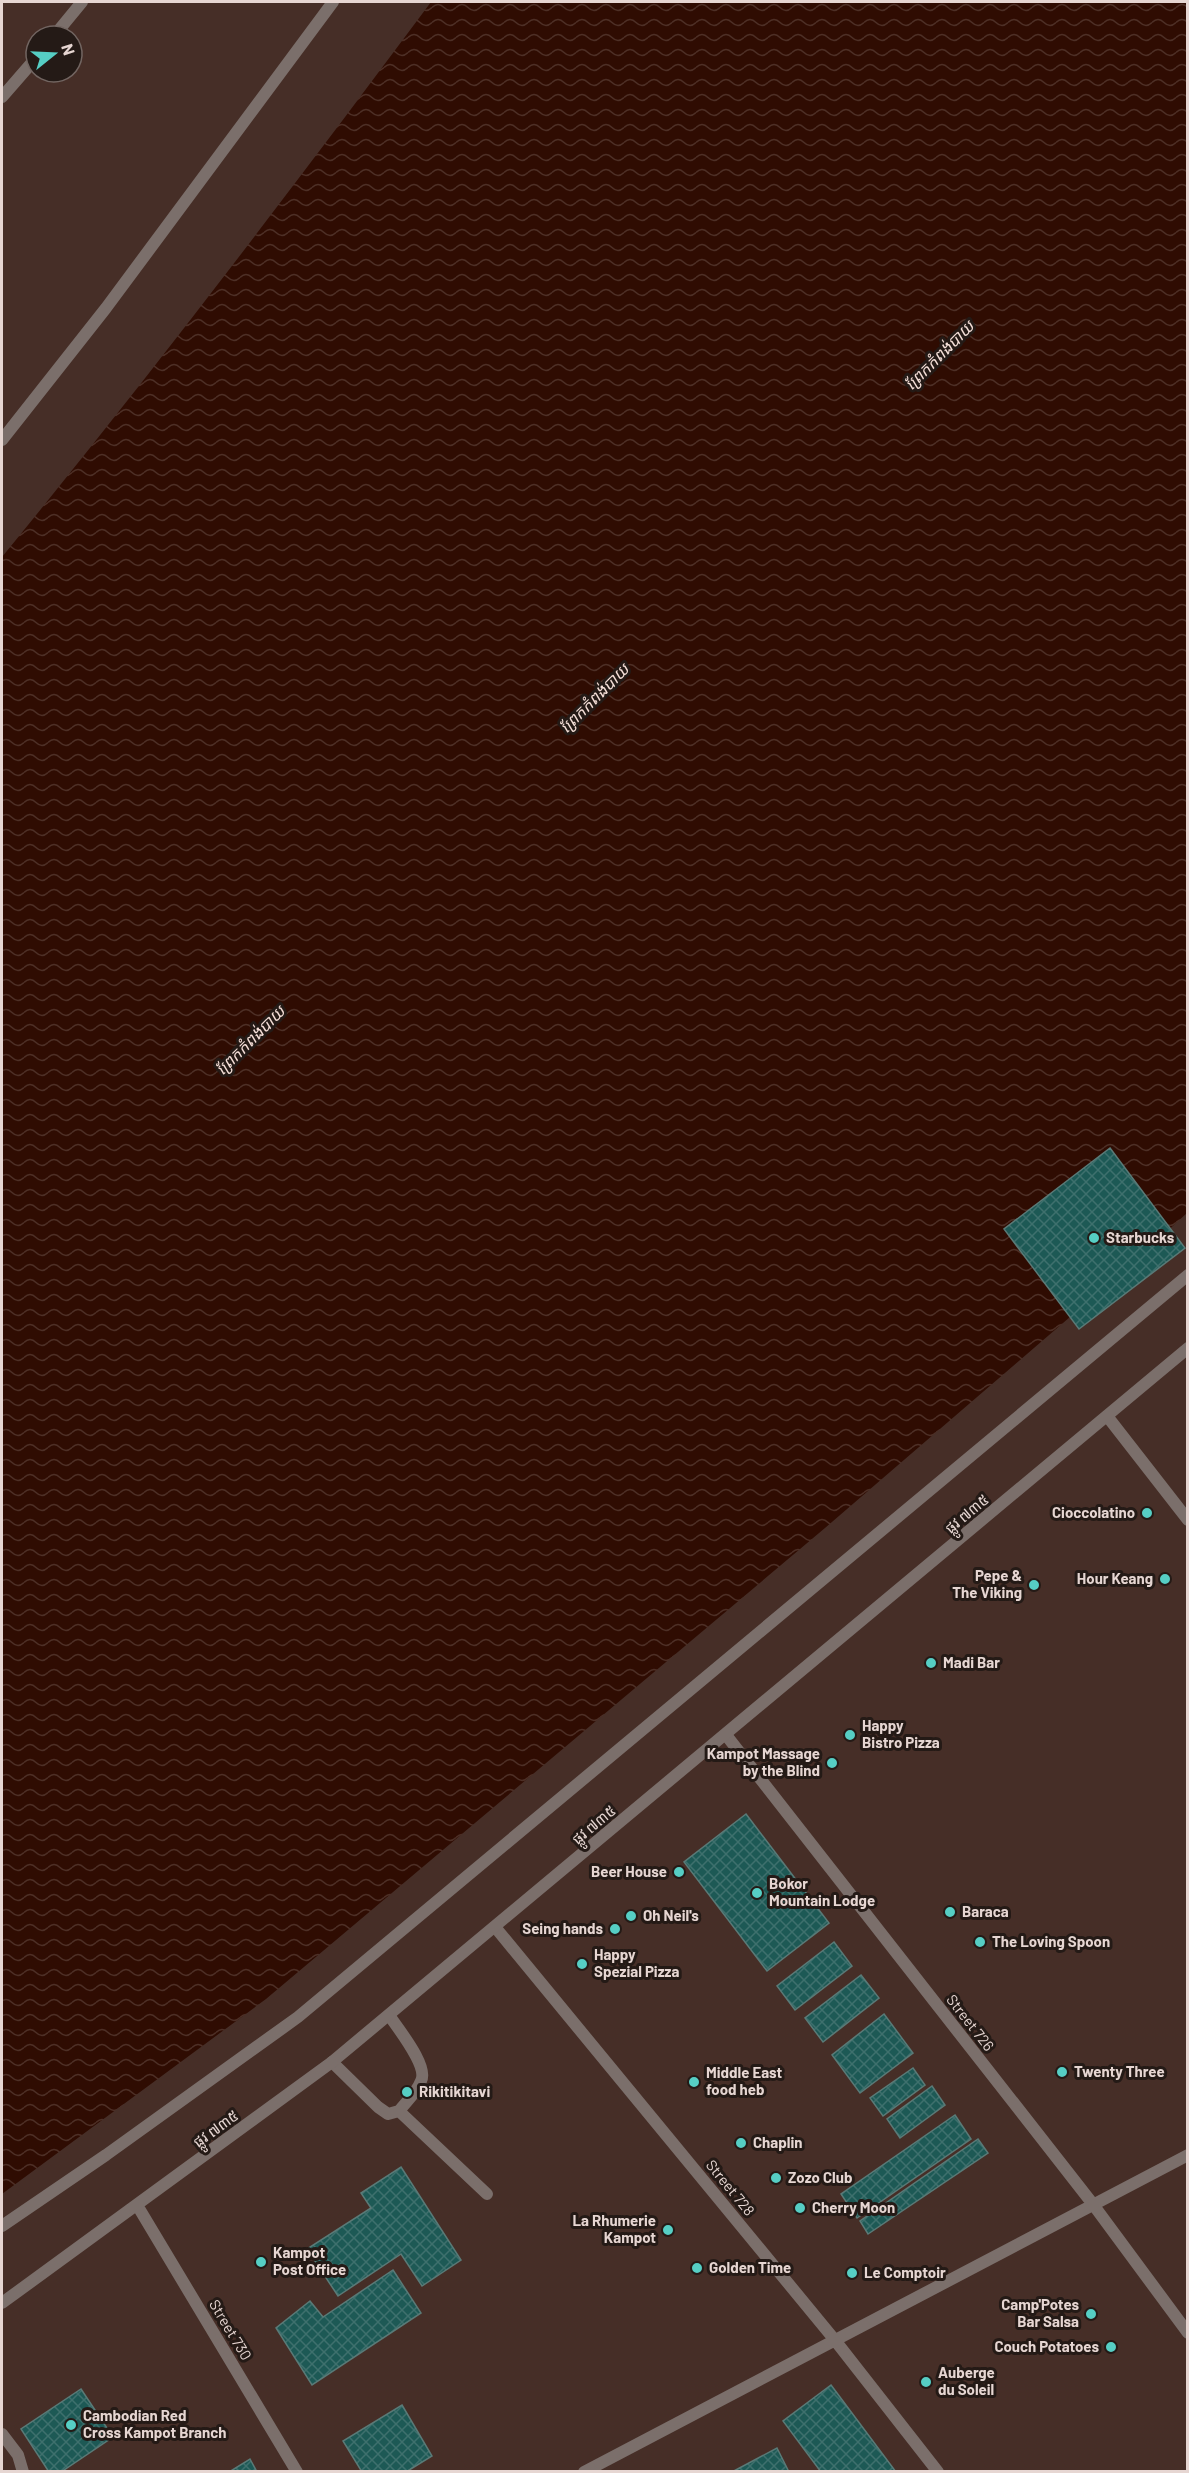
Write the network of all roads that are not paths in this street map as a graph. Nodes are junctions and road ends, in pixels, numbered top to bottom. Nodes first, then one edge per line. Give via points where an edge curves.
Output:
1 (82, 2) edge
2 (333, 2) edge
3 (64, 24) edge
4 (24, 72) edge
5 (2, 97) edge
6 (2, 440) edge
7 (1188, 1275) edge
8 (1188, 1348) edge
9 (1107, 1416) junction
10 (1188, 1520) edge
11 (726, 1735) junction
12 (495, 1927) junction
13 (389, 2015) junction
14 (332, 2062) junction
15 (399, 2111) junction
16 (1188, 2155) edge
17 (487, 2194) dead end
18 (1092, 2203) junction
19 (137, 2205) junction
20 (2, 2226) edge
21 (2, 2303) edge
22 (1188, 2333) edge
23 (834, 2338) junction
24 (2, 2434) edge
25 (23, 2472) edge
26 (297, 2472) edge
27 (584, 2472) edge
28 (938, 2472) edge

1 - 3 street
2 - 6 street via 106,308
4 - 5 street
7 - 20 street via 298,2017
8 - 9 street, ផ្លូវ ៧៣៥
9 - 10 street
9 - 11 street, ផ្លូវ ៧៣៥
11 - 12 street, ផ្លូវ ៧៣៥
11 - 18 street, Street 726
12 - 13 street, ផ្លូវ ៧៣៥
12 - 23 street, Street 728
13 - 14 street, ផ្លូវ ៧៣៥
13 - 15 street via 423,2073 422,2081
14 - 15 street via 378,2107 388,2114
14 - 19 street, ផ្លូវ ៧៣៥
15 - 17 street
16 - 18 street
18 - 22 street, Street 726
18 - 23 street
19 - 21 street, ផ្លូវ ៧៣៥
19 - 26 street, Street 730
23 - 27 street
23 - 28 street, Street 728
24 - 25 street via 18,2455

